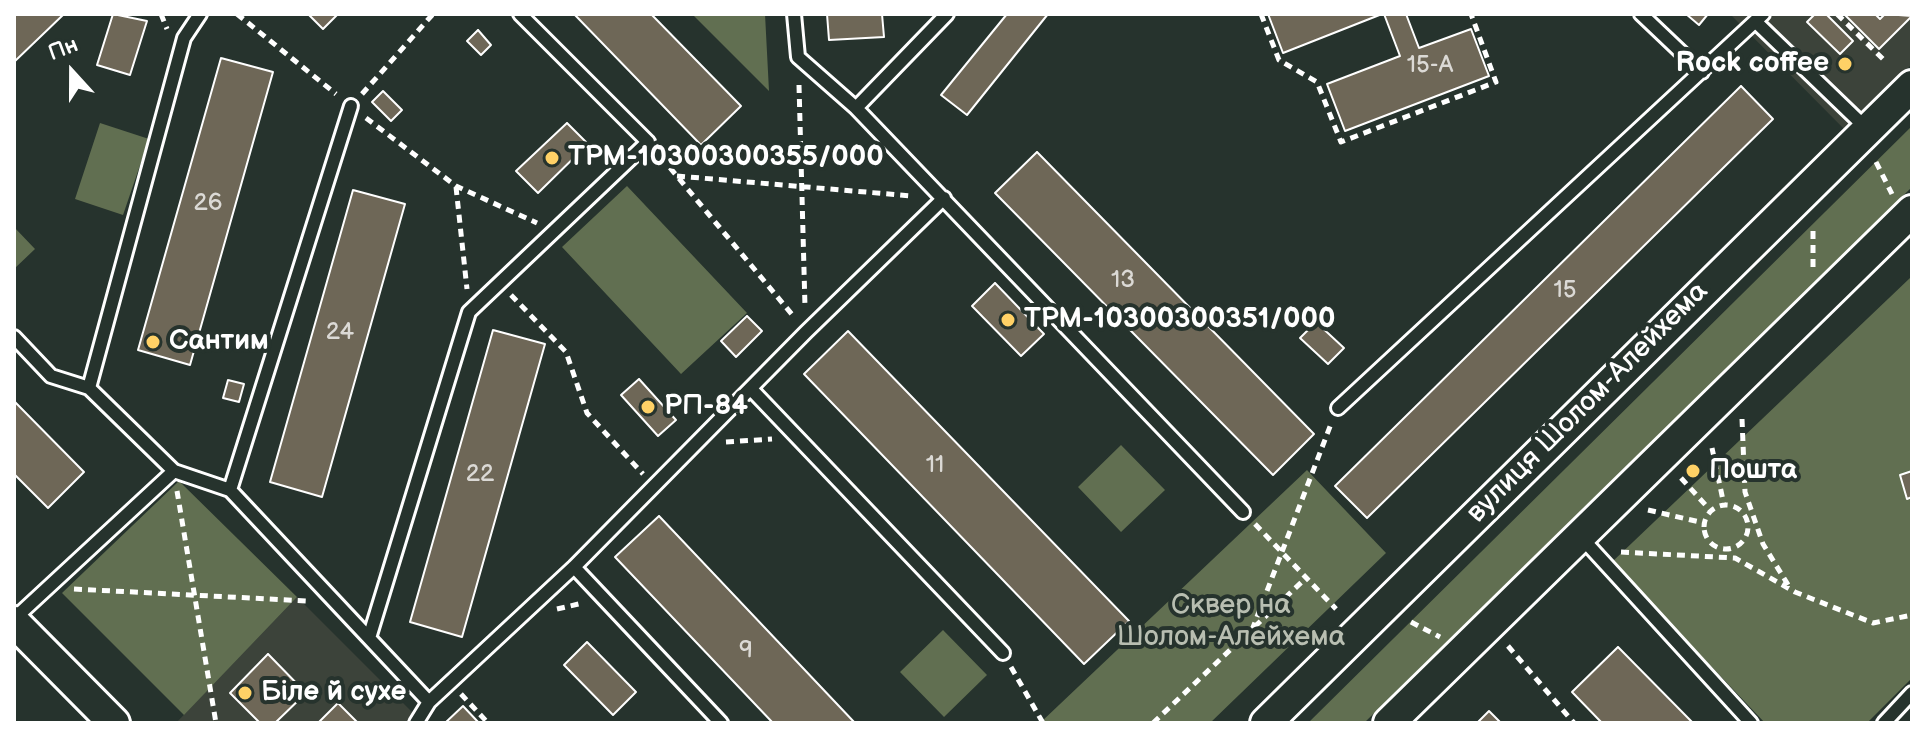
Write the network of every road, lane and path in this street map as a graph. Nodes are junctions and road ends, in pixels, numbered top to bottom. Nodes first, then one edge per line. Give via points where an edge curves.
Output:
1 (200, 14) edge
2 (237, 14) edge
3 (433, 14) edge
4 (520, 14) edge
5 (794, 14) edge
6 (947, 14) edge
7 (1261, 14) edge
8 (1471, 14) edge
9 (1641, 14) edge
10 (1837, 14) edge
11 (1760, 18) edge
12 (798, 57) junction
13 (1884, 60) dead end
14 (1702, 72) junction
15 (1912, 86) edge
16 (351, 106) junction
17 (856, 108) junction
18 (1867, 129) junction
19 (648, 142) junction
20 (1876, 162) dead end
21 (677, 176) junction
22 (456, 186) junction
23 (802, 187) junction
24 (944, 198) junction
25 (1904, 207) edge
26 (1813, 224) dead end
27 (555, 231) junction
28 (1813, 269) dead end
29 (499, 283) junction
30 (469, 312) junction
31 (806, 332) junction
32 (14, 337) edge
33 (89, 388) junction
34 (751, 389) junction
35 (1338, 408) joint
36 (1742, 419) dead end
37 (798, 438) junction
38 (697, 443) junction
39 (1712, 448) dead end
40 (174, 471) junction
41 (1681, 478) dead end
42 (654, 487) junction
43 (230, 490) junction
44 (1724, 505) junction
45 (1648, 510) dead end
46 (1711, 511) junction
47 (1243, 512) joint
48 (1704, 523) junction
49 (1748, 527) junction
50 (1580, 536) junction
51 (1763, 544) junction
52 (1730, 549) junction
53 (1606, 551) dead end
54 (1282, 552) junction
55 (1735, 558) junction
56 (574, 567) junction
57 (1306, 578) junction
58 (48, 588) junction
59 (1790, 589) junction
60 (196, 593) junction
61 (337, 603) junction
62 (1336, 609) dead end
63 (1912, 615) edge
64 (14, 620) edge
65 (1411, 622) dead end
66 (1252, 630) junction
67 (369, 638) junction
68 (1448, 641) dead end
69 (1508, 646) dead end
70 (1003, 653) joint
71 (461, 693) dead end
72 (1912, 693) edge
73 (429, 702) junction
74 (1396, 721) edge
75 (114, 723) edge
76 (216, 723) edge
77 (416, 723) edge
78 (488, 723) edge
79 (721, 723) edge
80 (1043, 723) edge
81 (1153, 723) edge
82 (1266, 723) edge
83 (1574, 723) edge
84 (1751, 723) edge
85 (1884, 723) edge

1 - 33 lane via 184,38
2 - 16 path
3 - 16 path
4 - 19 lane
5 - 12 lane
6 - 17 lane
7 - 8 path via 1279,60 1317,82 1341,142 1496,82
9 - 14 lane
10 - 13 path
11 - 14 lane
11 - 18 lane
12 - 17 lane
12 - 23 path
14 - 35 lane
15 - 18 street, вулиця Шолом-Алейхема
16 - 22 path
16 - 43 lane
17 - 24 lane
18 - 82 street, вулиця Шолом-Алейхема
19 - 21 path
19 - 27 lane
20 - 25 path
21 - 23 path
21 - 31 path
22 - 27 path
22 - 30 path
23 - 24 path
23 - 31 path
24 - 31 lane
24 - 47 lane
25 - 50 street
26 - 28 path
27 - 29 lane
29 - 30 lane
29 - 42 path via 566,352 587,413
30 - 67 lane
31 - 34 lane
32 - 33 lane via 51,376
33 - 40 lane
34 - 37 lane
34 - 38 lane
35 - 54 path
36 - 51 path via 1745,492
37 - 38 path
37 - 70 lane
38 - 42 lane
39 - 44 path
40 - 43 lane
40 - 58 lane
40 - 60 path
41 - 46 path
42 - 56 lane
43 - 61 lane
44 - 46 path
44 - 49 path via 1743,513
45 - 48 path
46 - 48 path
47 - 54 path
48 - 52 path via 1710,543
49 - 51 path
49 - 52 path via 1743,541
50 - 74 street
50 - 84 lane
51 - 59 path
52 - 55 path
53 - 55 path
54 - 57 path
54 - 66 path
55 - 59 path
56 - 73 lane
56 - 79 lane
57 - 62 path
57 - 66 path
58 - 60 path
58 - 64 lane
59 - 63 path via 1873,623
60 - 61 path
60 - 76 path
61 - 67 lane
64 - 75 street
65 - 68 path
66 - 81 path
67 - 73 lane
69 - 83 path
70 - 80 path
71 - 78 path
72 - 85 lane
73 - 77 lane

